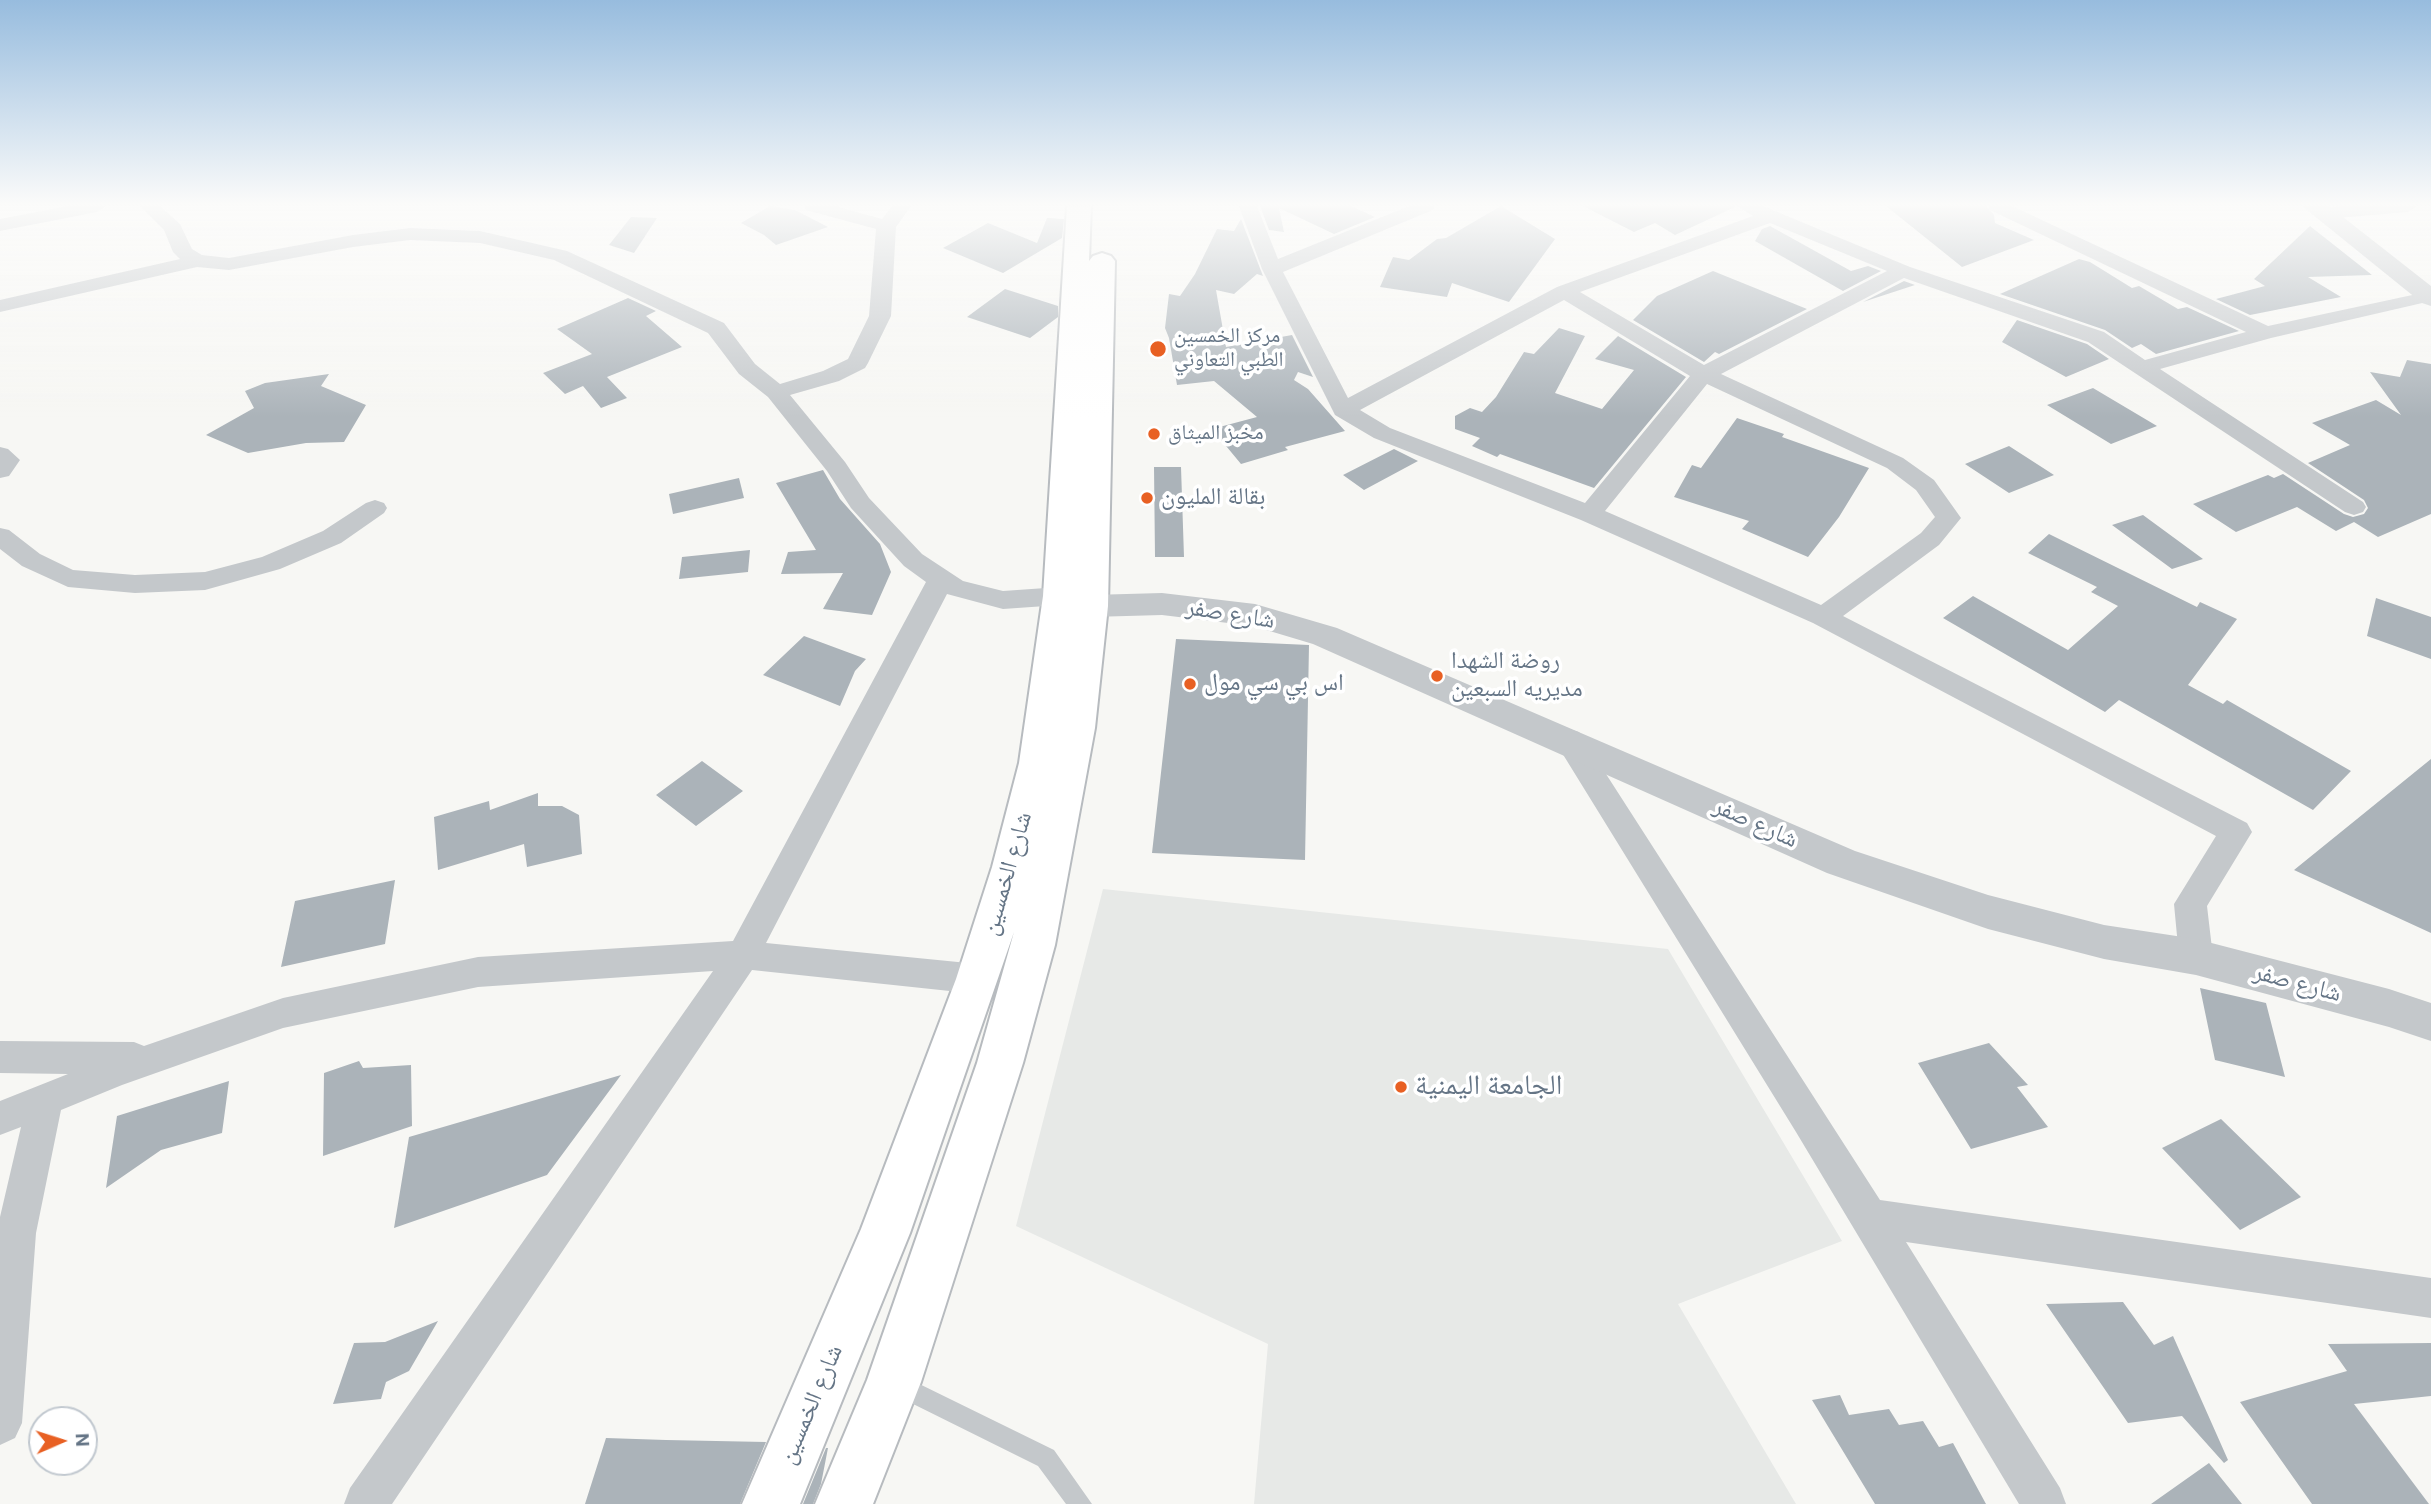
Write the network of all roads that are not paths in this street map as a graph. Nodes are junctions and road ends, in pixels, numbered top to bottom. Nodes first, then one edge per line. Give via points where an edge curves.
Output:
1 (131, 276) edge
2 (605, 276) edge
3 (883, 276) edge
4 (1078, 276) edge
5 (1099, 276) edge
6 (1276, 276) edge
7 (1605, 276) edge
8 (1893, 276) edge
9 (1918, 276) edge
10 (2147, 276) edge
11 (2403, 276) edge
12 (1564, 291) junction
13 (2429, 297) edge
14 (0, 306) edge
15 (2266, 333) junction
16 (2144, 367) junction
17 (1703, 374) junction
18 (776, 392) junction
19 (1343, 410) junction
20 (0, 454) edge
21 (0, 471) edge
22 (2354, 507) dead end
23 (375, 508) dead end
24 (1590, 514) junction
25 (0, 536) edge
26 (941, 579) junction
27 (1076, 601) junction
28 (1823, 617) junction
29 (1569, 740) junction
30 (743, 955) junction
31 (2196, 957) junction
32 (978, 979) junction
33 (2431, 1022) edge
34 (0, 1057) edge
35 (155, 1058) junction
36 (45, 1100) junction
37 (0, 1118) edge
38 (1867, 1217) junction
39 (2431, 1298) edge
40 (894, 1382) junction
41 (0, 1423) edge
42 (366, 1504) edge
43 (771, 1504) edge
44 (844, 1504) edge
45 (1080, 1504) edge
46 (2043, 1504) edge

1 - 14 street
2 - 18 street via 716,328 747,369
3 - 18 street via 880,316 857,363
4 - 27 main road, شارع الخمسين
5 - 27 main road, شارع الخمسين
6 - 19 street
7 - 12 street
8 - 17 street
9 - 16 street via 2096,337
10 - 15 street
11 - 13 street
12 - 17 street
12 - 19 street
13 - 15 street
15 - 16 street
16 - 22 street
17 - 24 street
17 - 28 street via 1895,463 1925,485 1948,518 1930,540
18 - 26 street via 860,503 913,560
19 - 24 street via 1382,433
20 - 21 street via 8,460
23 - 25 street via 332,537 271,563 205,581 135,584 68,578 31,560
24 - 28 street
26 - 27 street via 1003,600
26 - 30 street
27 - 29 street, شارع صفر via 1162,604 1255,615 1325,636
27 - 32 main road, شارع الخمسين via 1013,867
27 - 40 main road, شارع الخمسين via 1076,728 1033,945 1000,1063
28 - 31 street via 2236,832 2190,904
29 - 31 street, شارع صفر via 1841,862 1988,912 2104,942
29 - 38 street
30 - 32 street
30 - 35 street via 478,972 284,1013
30 - 42 street
31 - 33 street, شارع صفر
32 - 43 main road, شارع الخمسين via 885,1233
34 - 35 street
35 - 36 street
36 - 37 street
36 - 41 street via 16,1233
38 - 39 street
38 - 46 street
40 - 44 main road, شارع الخمسين
40 - 45 lane via 1046,1458

